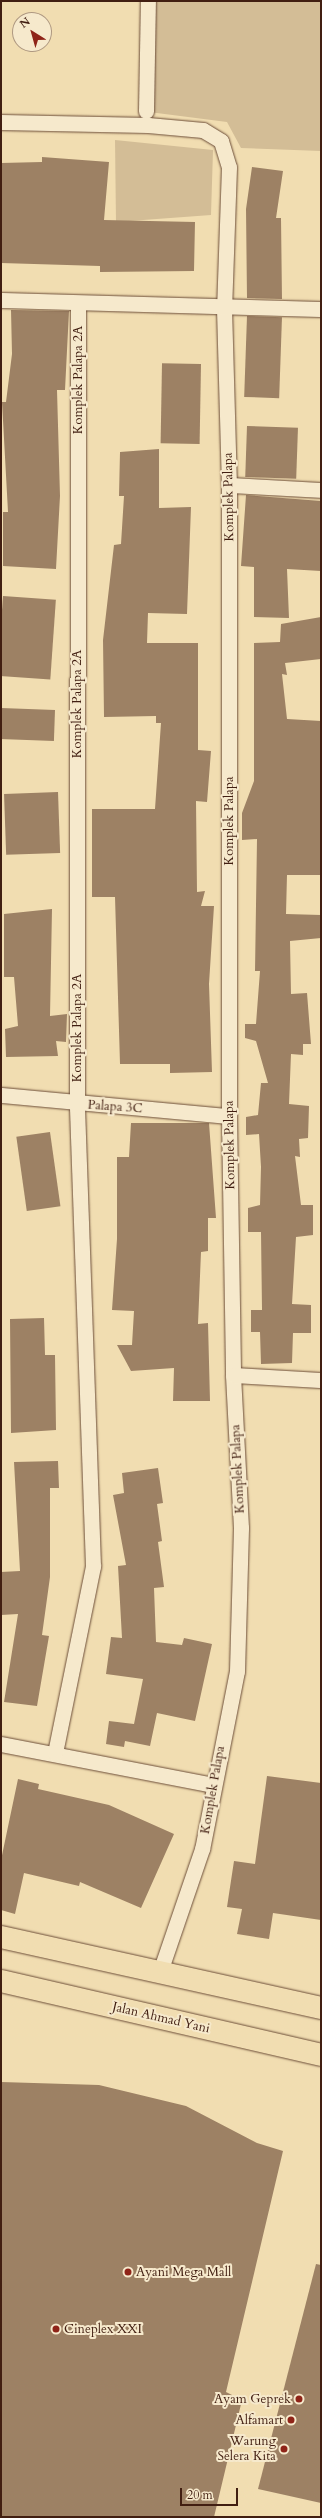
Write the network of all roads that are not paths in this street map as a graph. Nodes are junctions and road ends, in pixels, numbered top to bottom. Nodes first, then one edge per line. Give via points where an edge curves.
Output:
1 (148, 1) edge
2 (146, 111) dead end
3 (1, 122) edge
4 (1, 300) edge
5 (78, 303) junction
6 (224, 308) junction
7 (321, 309) edge
8 (229, 485) junction
9 (321, 490) edge
10 (1, 1095) edge
11 (77, 1104) junction
12 (229, 1116) junction
13 (233, 1375) junction
14 (321, 1380) edge
15 (1, 1744) edge
16 (55, 1753) junction
17 (213, 1785) junction
18 (1, 1937) edge
19 (160, 1972) junction
20 (1, 1981) edge
21 (321, 2008) edge
22 (321, 2055) edge

1 - 2 street
3 - 6 street, Komplek Palapa via 148,125 203,130 218,137 227,152 229,167
4 - 5 street
5 - 6 street
5 - 11 street, Komplek Palapa 2A
6 - 7 street
6 - 8 street, Komplek Palapa
8 - 9 street
8 - 12 street, Komplek Palapa
10 - 11 street, Palapa 3C
11 - 12 street, Palapa 3C
11 - 16 street, Komplek Palapa 2A via 94,1566
12 - 13 street, Komplek Palapa
13 - 14 street
13 - 17 street, Komplek Palapa via 241,1528 236,1671
15 - 16 street
16 - 17 street
17 - 19 street, Komplek Palapa via 202,1849
18 - 19 highway
19 - 21 highway
20 - 22 highway, Jalan Ahmad Yani

